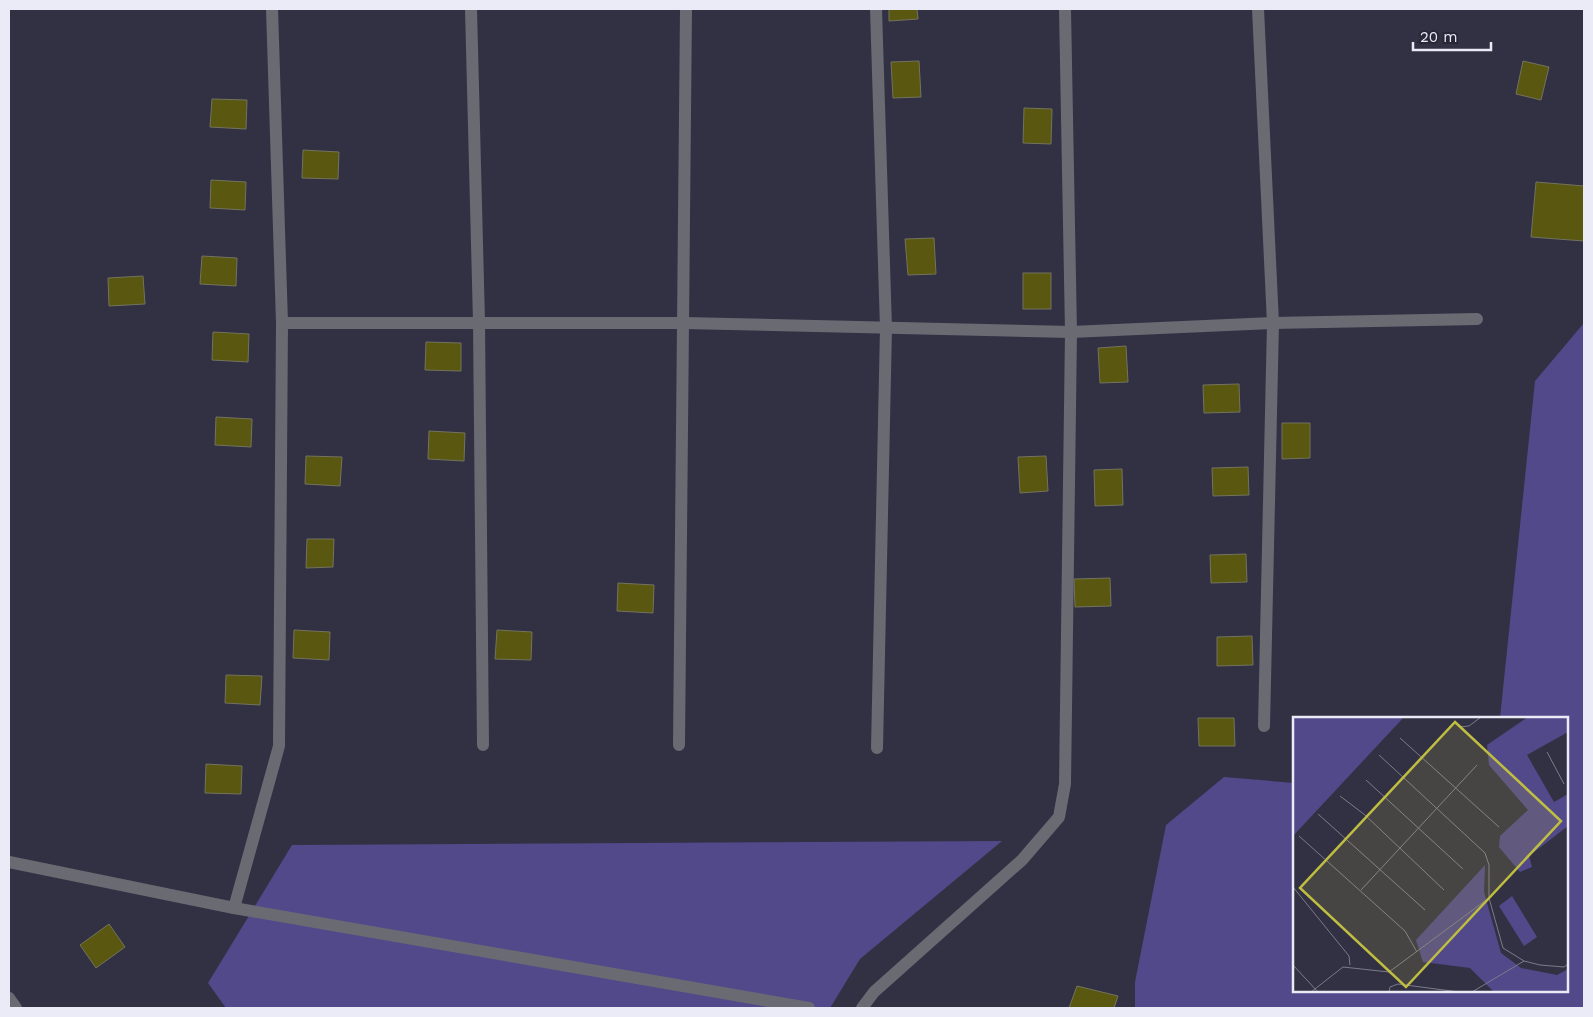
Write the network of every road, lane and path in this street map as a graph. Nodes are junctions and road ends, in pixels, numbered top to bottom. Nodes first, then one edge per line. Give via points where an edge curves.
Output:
1 (272, 9) edge
2 (471, 9) edge
3 (686, 9) edge
4 (876, 9) edge
5 (1065, 9) edge
6 (1258, 9) edge
7 (1477, 319) dead end
8 (282, 322) junction
9 (479, 322) junction
10 (684, 323) junction
11 (1273, 323) junction
12 (886, 328) junction
13 (1071, 332) junction
14 (1264, 726) dead end
15 (483, 745) dead end
16 (679, 745) dead end
17 (877, 748) dead end
18 (9, 862) edge
19 (234, 908) junction
20 (9, 998) edge
21 (16, 1008) edge
22 (809, 1008) edge
23 (862, 1008) edge

1 - 8 street
2 - 9 street
3 - 10 street
4 - 12 street
5 - 13 street
6 - 11 street
7 - 11 street
8 - 9 street
8 - 19 street via 280,746
9 - 10 street
9 - 15 street
10 - 12 street
10 - 16 street
11 - 13 street
11 - 14 street
12 - 13 street
12 - 17 street
13 - 23 street via 1065,784 1059,817 1022,860 874,992
18 - 19 street
19 - 22 street
20 - 21 street

